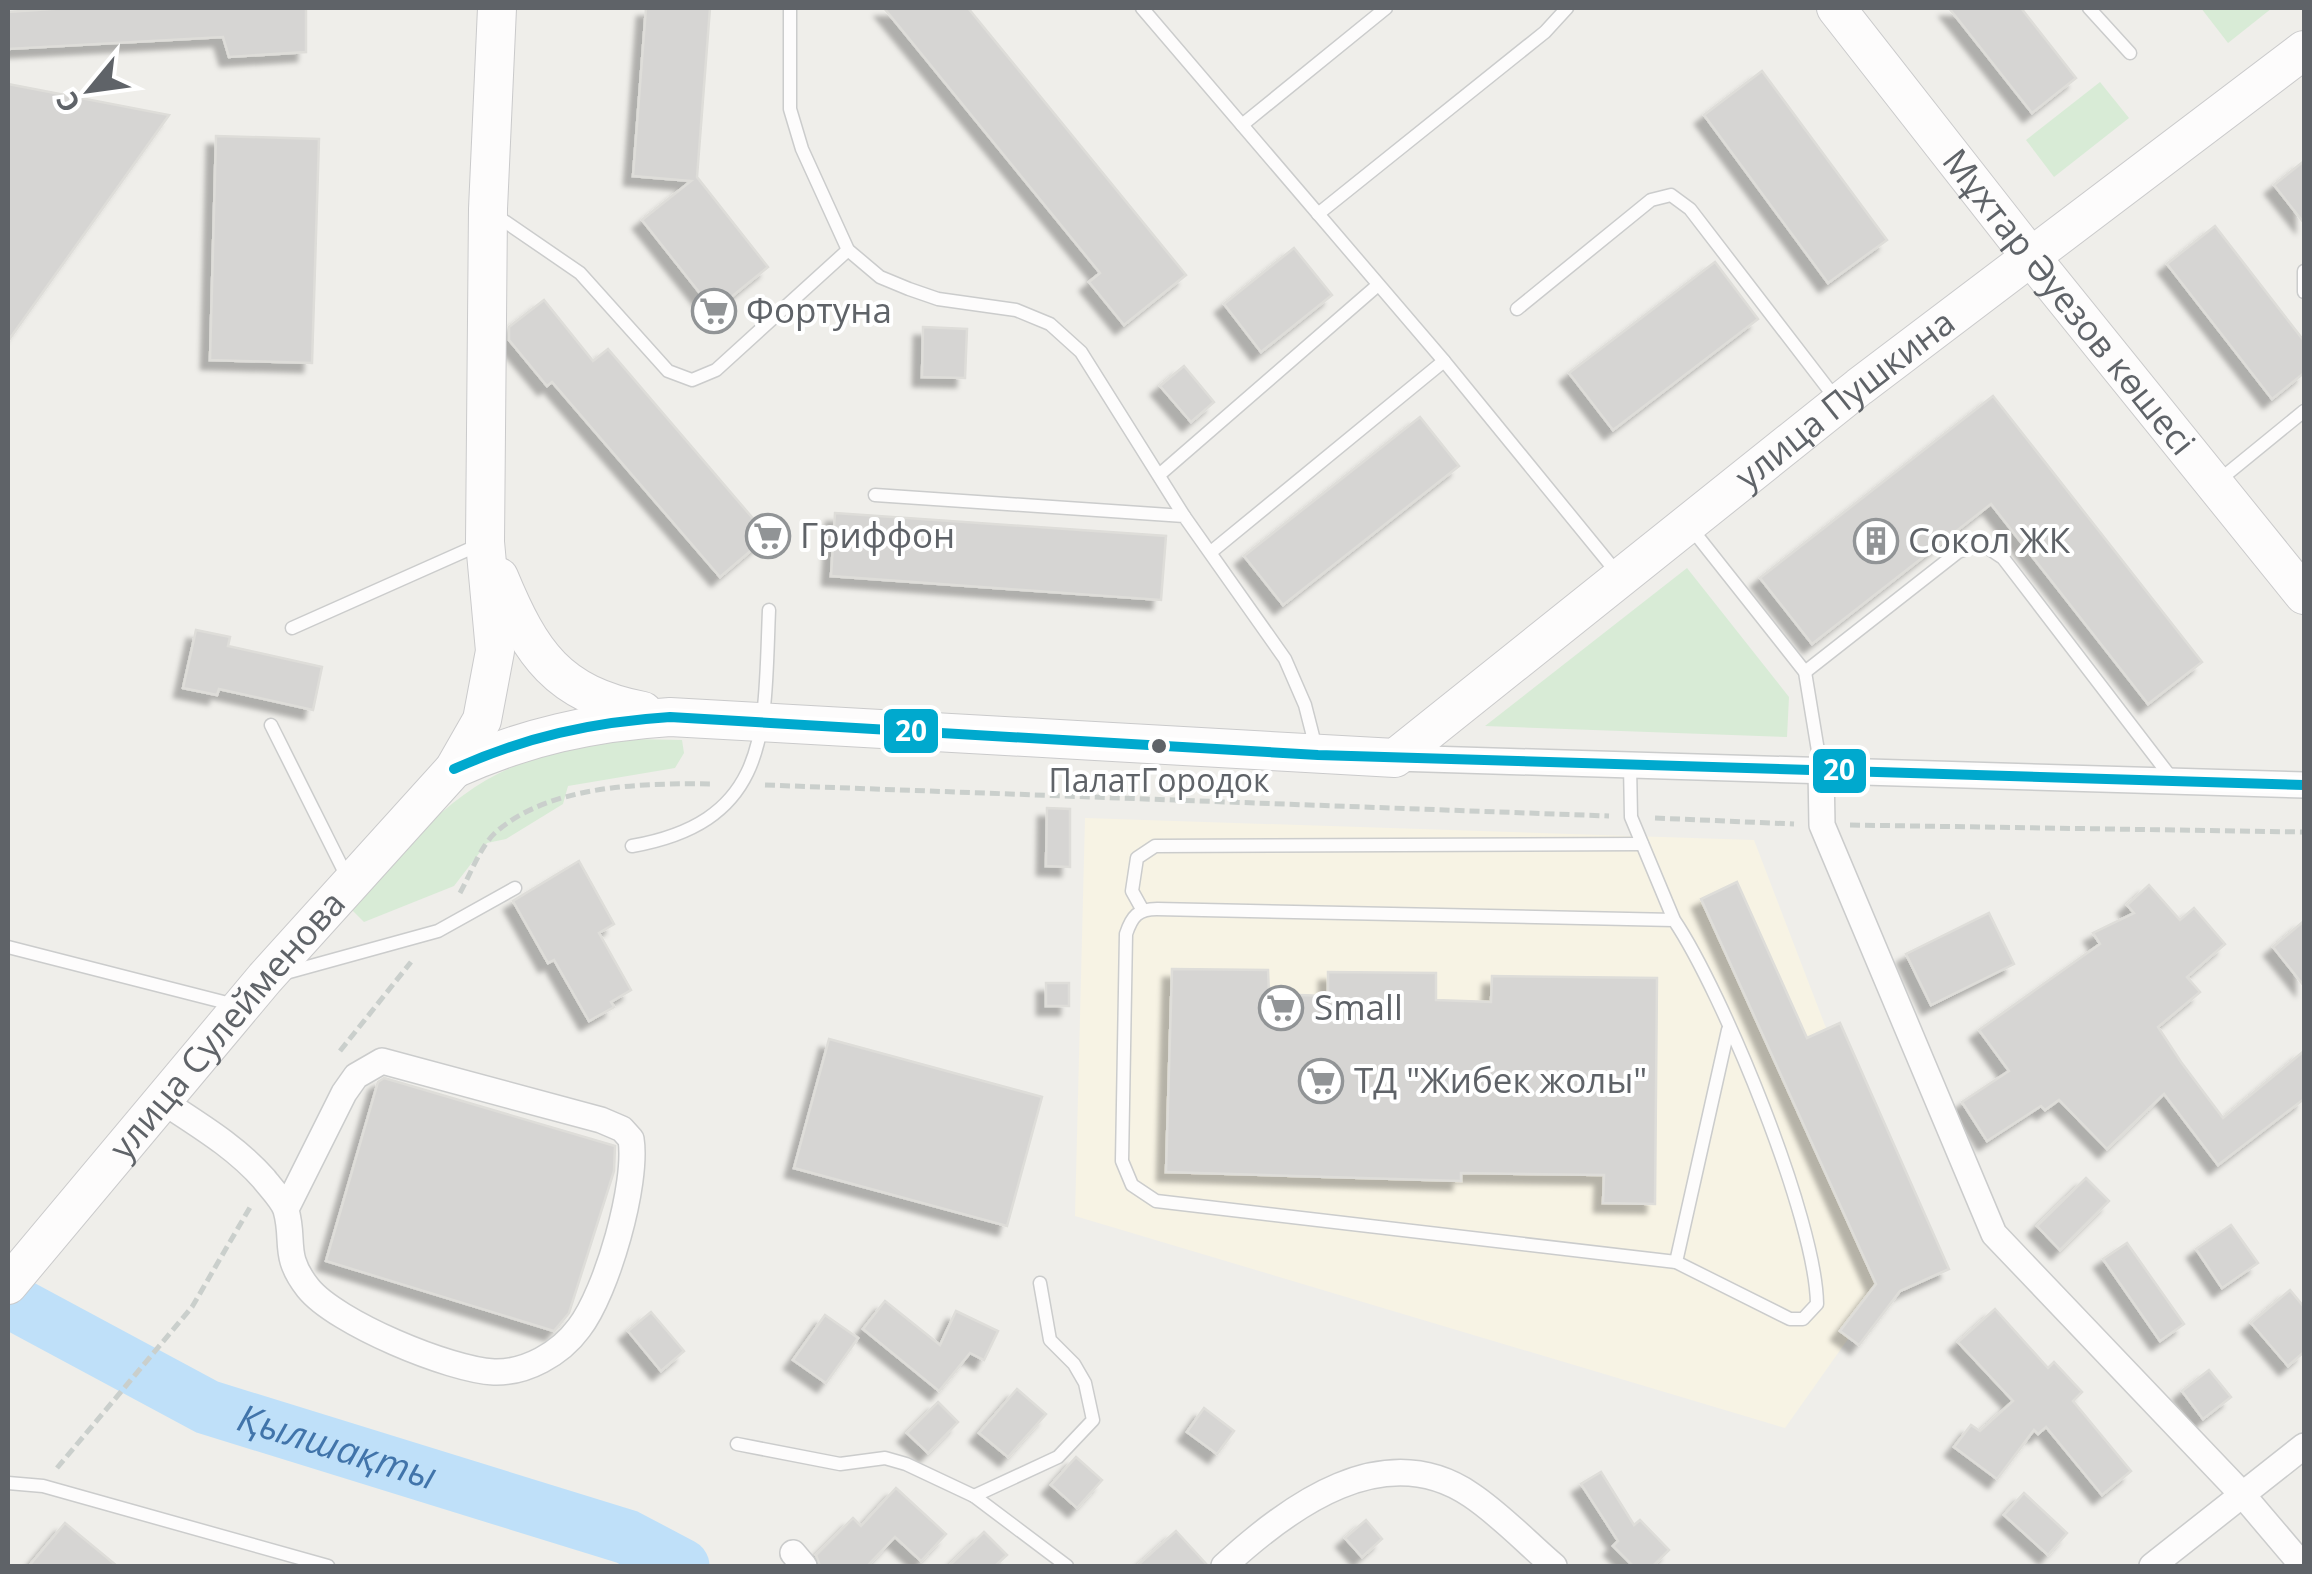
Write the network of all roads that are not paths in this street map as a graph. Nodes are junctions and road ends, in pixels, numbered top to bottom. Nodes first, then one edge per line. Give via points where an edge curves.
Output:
1 (497, 8) edge
2 (790, 8) edge
3 (1142, 8) edge
4 (1386, 8) edge
5 (1566, 8) edge
6 (1836, 8) edge
7 (2089, 8) edge
8 (2304, 50) edge
9 (2130, 52) dead end
10 (1242, 125) junction
11 (488, 210) junction
12 (1318, 214) junction
13 (848, 250) junction
14 (2030, 257) junction
15 (2304, 271) edge
16 (1378, 285) junction
17 (2304, 292) edge
18 (1517, 309) dead end
19 (1444, 360) junction
20 (1841, 405) junction
21 (2304, 411) edge
22 (1159, 475) junction
23 (2216, 483) junction
24 (875, 495) dead end
25 (1184, 516) junction
26 (1688, 524) junction
27 (485, 542) junction
28 (1211, 552) junction
29 (1620, 576) junction
30 (2304, 595) edge
31 (769, 610) dead end
32 (292, 628) dead end
33 (1805, 672) junction
34 (670, 717) junction
35 (764, 722) junction
36 (271, 725) dead end
37 (1318, 755) junction
38 (1395, 758) junction
39 (1630, 765) junction
40 (454, 769) junction
41 (1821, 770) junction
42 (2173, 780) junction
43 (2304, 785) edge
44 (1642, 844) junction
45 (632, 846) dead end
46 (350, 884) junction
47 (516, 888) dead end
48 (1142, 910) junction
49 (1674, 920) junction
50 (8, 948) edge
51 (254, 993) junction
52 (1728, 1027) junction
53 (161, 1100) junction
54 (286, 1208) junction
55 (1676, 1262) junction
56 (1040, 1283) dead end
57 (8, 1285) edge
58 (737, 1444) dead end
59 (2304, 1446) edge
60 (8, 1483) edge
61 (2241, 1494) junction
62 (974, 1496) junction
63 (328, 1566) edge
64 (1067, 1566) edge
65 (1224, 1566) edge
66 (1554, 1566) edge
67 (2152, 1566) edge
68 (2303, 1566) edge

1 - 11 street
2 - 13 lane via 790,108
3 - 10 lane
4 - 10 lane
5 - 12 lane via 1545,32
6 - 14 street, Мұхтар Әуезов көшесі
7 - 9 lane
8 - 14 street, улица Пушкина
10 - 12 lane
11 - 13 lane via 580,272 668,372 692,380 716,370
11 - 27 street
12 - 16 lane
13 - 22 lane via 880,277 910,290 1016,310 1050,324 1081,352
14 - 20 street, улица Пушкина
14 - 23 street, Мұхтар Әуезов көшесі
15 - 17 lane
16 - 19 lane
16 - 22 lane
18 - 20 lane via 1652,200 1672,196 1690,209
19 - 28 lane
19 - 29 lane
20 - 26 street, улица Пушкина
21 - 23 lane
22 - 25 lane
23 - 30 street, Мұхтар Әуезов көшесі
24 - 25 lane
25 - 28 lane
26 - 29 street, улица Пушкина
26 - 33 lane
27 - 32 lane
27 - 34 street via 514,613 549,668 590,696
27 - 40 street via 493,665 482,720
28 - 37 lane via 1285,658
29 - 38 street, улица Пушкина
31 - 35 lane
33 - 41 lane
33 - 42 lane via 1958,552 1982,544 2003,558
34 - 35 street
34 - 40 street via 574,726
35 - 37 street
35 - 45 lane via 741,784 710,822 676,838
36 - 46 lane
37 - 38 street
38 - 39 street
39 - 41 street
39 - 44 lane via 1631,817
40 - 46 street, улица Сулейменова
41 - 42 street
41 - 61 street via 1822,825 1994,1234
42 - 43 street
44 - 48 lane via 1154,846 1137,858 1132,891
44 - 49 lane
46 - 51 street, улица Сулейменова
47 - 51 lane via 438,931
48 - 49 lane
48 - 55 lane via 1126,934 1122,1161 1144,1195
49 - 52 lane
50 - 51 lane
51 - 53 street, улица Сулейменова
52 - 55 lane
52 - 55 lane via 1806,1238 1817,1304 1803,1319 1790,1320
53 - 54 street via 242,1156
53 - 57 street, улица Сулейменова
54 - 54 street via 344,1093 356,1076 382,1062 601,1120 631,1139 626,1194 595,1302 578,1330 524,1368 492,1372 462,1364 377,1336 341,1315 294,1268
56 - 62 lane via 1050,1340 1079,1373 1093,1420 1058,1457
58 - 62 lane via 840,1464 885,1458
59 - 61 street
60 - 63 lane via 43,1486
61 - 67 street
61 - 68 street
62 - 64 lane
65 - 66 street via 1289,1513 1372,1473 1441,1479 1472,1495

